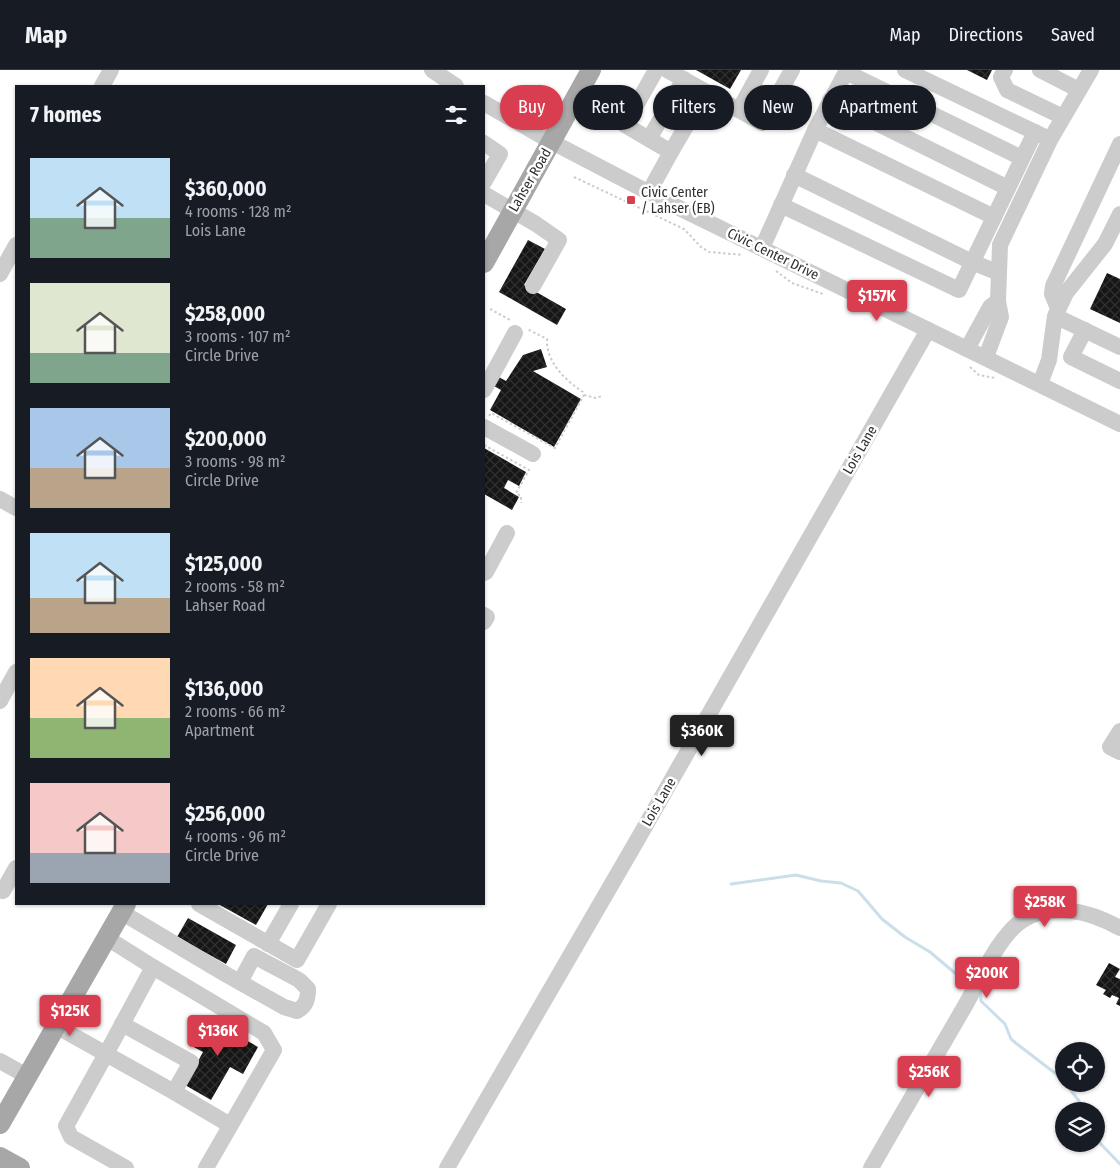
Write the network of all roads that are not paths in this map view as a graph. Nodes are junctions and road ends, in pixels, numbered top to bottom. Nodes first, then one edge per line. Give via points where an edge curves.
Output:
1 (111, 70) edge
2 (432, 70) edge
3 (592, 70) edge
4 (656, 70) edge
5 (761, 70) edge
6 (792, 70) edge
7 (905, 70) edge
8 (1005, 70) edge
9 (1040, 70) edge
10 (1091, 70) edge
11 (846, 71) edge
12 (676, 74) edge
13 (103, 85) edge
14 (454, 85) edge
15 (694, 85) edge
16 (838, 85) edge
17 (1079, 90) junction
18 (485, 104) edge
19 (734, 107) edge
20 (739, 110) junction
21 (822, 116) edge
22 (1063, 118) junction
23 (684, 130) edge
24 (815, 130) junction
25 (891, 130) edge
26 (1035, 132) junction
27 (649, 139) junction
28 (1050, 140) junction
29 (552, 142) junction
30 (485, 144) edge
31 (1120, 144) edge
32 (671, 152) junction
33 (1022, 158) junction
34 (794, 175) junction
35 (485, 180) edge
36 (1008, 188) junction
37 (648, 192) junction
38 (485, 195) edge
39 (781, 205) junction
40 (513, 210) junction
41 (1120, 214) edge
42 (994, 217) junction
43 (15, 246) edge
44 (762, 248) junction
45 (485, 261) edge
46 (972, 262) junction
47 (999, 272) junction
48 (0, 274) edge
49 (533, 286) dead end
50 (998, 301) junction
51 (1056, 311) junction
52 (517, 327) road end
53 (928, 330) junction
54 (1084, 330) junction
55 (1120, 347) edge
56 (967, 349) junction
57 (986, 358) junction
58 (1120, 381) edge
59 (1040, 384) junction
60 (485, 388) edge
61 (485, 424) edge
62 (1120, 424) edge
63 (533, 454) dead end
64 (0, 499) edge
65 (15, 507) edge
66 (507, 533) dead end
67 (485, 572) edge
68 (15, 674) edge
69 (0, 701) edge
70 (1120, 731) edge
71 (1120, 752) edge
72 (15, 870) edge
73 (3, 891) dead end
74 (201, 905) edge
75 (290, 905) edge
76 (328, 905) edge
77 (124, 908) edge
78 (1120, 928) edge
79 (107, 938) junction
80 (268, 944) junction
81 (153, 967) junction
82 (240, 982) dead end
83 (122, 1024) junction
84 (56, 1026) junction
85 (106, 1054) junction
86 (0, 1061) edge
87 (27, 1076) junction
88 (174, 1092) junction
89 (0, 1124) edge
90 (230, 1125) junction
91 (0, 1157) edge
92 (20, 1168) edge
93 (126, 1168) edge
94 (206, 1168) edge
95 (447, 1168) edge
96 (871, 1168) edge

1 - 13 street
2 - 14 street
3 - 29 main road, Lahser Road
4 - 27 street via 625,125
5 - 20 street
6 - 20 street via 762,123
7 - 26 street
8 - 22 street via 1001,77 1007,90
9 - 17 street
10 - 17 street
11 - 16 street
11 - 33 street
12 - 15 street
12 - 27 street
17 - 22 street
18 - 29 street, Civic Center Drive
19 - 20 street
21 - 24 street
22 - 28 street
23 - 32 street
24 - 34 street
24 - 42 street
25 - 36 street
26 - 28 street
26 - 33 street
27 - 32 street
28 - 47 street via 1000,245
29 - 37 street, Civic Center Drive
29 - 40 main road, Lahser Road
30 - 35 street via 500,154
31 - 51 street via 1053,286
32 - 37 street
33 - 36 street
34 - 39 street
34 - 46 street
36 - 42 street
37 - 44 street, Civic Center Drive
38 - 40 street
39 - 44 street
39 - 46 street via 959,290
40 - 45 main road, Lahser Road
40 - 49 street via 559,240
41 - 51 street via 1105,244
42 - 46 street
43 - 48 street
44 - 53 street, Civic Center Drive
46 - 47 street
47 - 50 street
50 - 56 street via 990,307
50 - 57 street via 1001,318
51 - 54 street
51 - 59 street via 1049,360
52 - 60 street
53 - 56 street, Civic Center Drive
53 - 95 street, Lois Lane
54 - 55 street
54 - 58 street via 1071,357
56 - 57 street, Civic Center Drive
57 - 59 street, Civic Center Drive
59 - 62 street, Civic Center Drive
61 - 63 street
64 - 65 street
66 - 67 street
68 - 69 street
70 - 71 street via 1110,747
72 - 73 street
74 - 80 street
75 - 80 street
76 - 80 street via 297,960
77 - 79 main road
77 - 82 street
78 - 96 street via 1073,911 1035,914 1013,927
79 - 81 street
79 - 84 main road
81 - 83 street
81 - 90 street via 264,1033 274,1050
83 - 85 street
83 - 88 street via 191,1062
84 - 85 street
84 - 87 main road
85 - 88 street
85 - 93 street via 66,1126 70,1137
86 - 87 street
87 - 89 main road
88 - 90 street
90 - 94 street
91 - 92 main road

